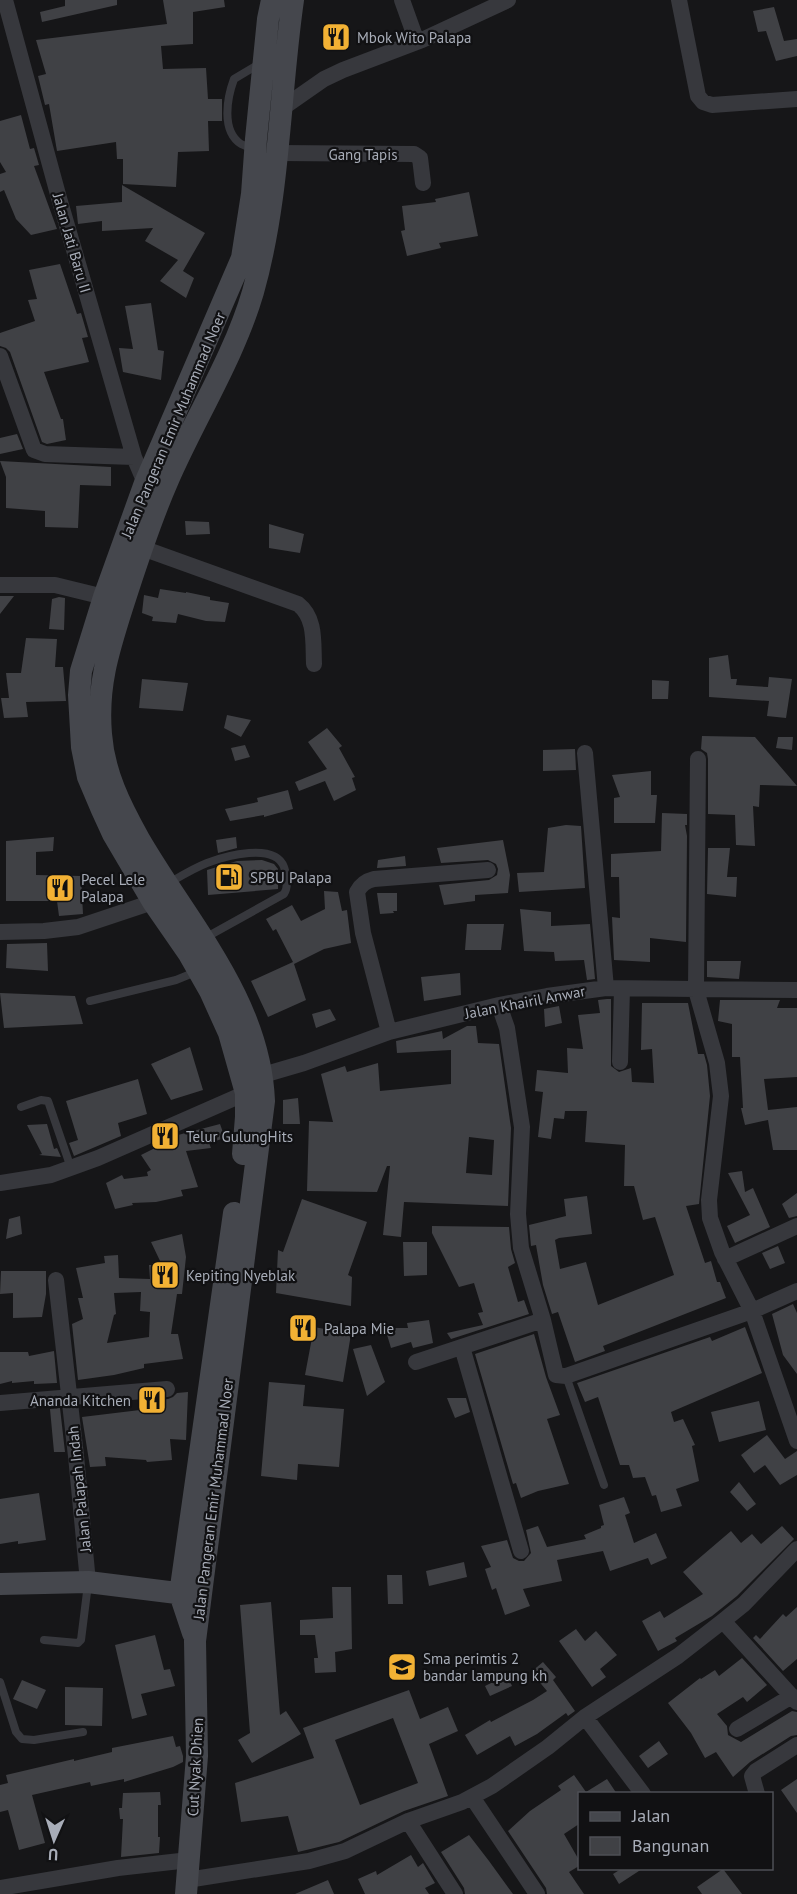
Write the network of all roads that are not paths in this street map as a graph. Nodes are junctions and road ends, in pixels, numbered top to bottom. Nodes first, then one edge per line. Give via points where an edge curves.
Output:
1 (5, 0) edge
2 (272, 0) edge
3 (293, 0) edge
4 (402, 0) edge
5 (508, 0) edge
6 (679, 0) edge
7 (417, 42) junction
8 (264, 62) junction
9 (797, 99) edge
10 (281, 109) junction
11 (266, 160) junction
12 (423, 183) dead end
13 (207, 344) junction
14 (0, 356) edge
15 (227, 356) junction
16 (134, 457) junction
17 (145, 483) junction
18 (133, 544) junction
19 (0, 585) edge
20 (104, 597) junction
21 (315, 663) dead end
22 (91, 683) junction
23 (585, 753) dead end
24 (698, 759) dead end
25 (488, 870) dead end
26 (160, 893) junction
27 (0, 932) edge
28 (203, 939) junction
29 (198, 971) junction
30 (614, 989) junction
31 (696, 990) junction
32 (797, 990) edge
33 (90, 1001) dead end
34 (499, 1005) junction
35 (230, 1010) junction
36 (388, 1032) junction
37 (620, 1062) dead end
38 (263, 1076) junction
39 (246, 1093) junction
40 (21, 1107) dead end
41 (248, 1167) junction
42 (71, 1168) junction
43 (0, 1183) edge
44 (797, 1226) edge
45 (726, 1259) junction
46 (56, 1280) dead end
47 (797, 1291) edge
48 (752, 1311) junction
49 (543, 1320) junction
50 (462, 1347) junction
51 (416, 1362) dead end
52 (566, 1376) junction
53 (167, 1389) dead end
54 (68, 1397) junction
55 (0, 1403) edge
56 (797, 1441) edge
57 (604, 1485) dead end
58 (797, 1548) edge
59 (521, 1551) dead end
60 (88, 1582) junction
61 (0, 1584) edge
62 (190, 1595) junction
63 (723, 1621) junction
64 (44, 1640) dead end
65 (195, 1641) joint
66 (0, 1682) edge
67 (794, 1699) edge
68 (585, 1717) junction
69 (737, 1729) dead end
70 (83, 1732) dead end
71 (797, 1745) edge
72 (641, 1792) edge
73 (757, 1792) edge
74 (472, 1797) junction
75 (408, 1821) junction
76 (187, 1878) edge
77 (0, 1888) edge
78 (455, 1894) edge
79 (537, 1894) edge

1 - 16 street, Jalan Jati Baru II
2 - 8 main road, Jalan Pangeran Emir Muhammad Noer
3 - 10 main road, Jalan Pangeran Emir Muhammad Noer
4 - 7 street
5 - 7 street
6 - 9 street via 698,96 703,102 712,105
7 - 10 street via 324,79
8 - 11 main road, Jalan Pangeran Emir Muhammad Noer
8 - 11 lane via 236,77 227,121 240,144
10 - 11 main road, Jalan Pangeran Emir Muhammad Noer
11 - 12 street, Gang Tapis via 414,154 420,158
11 - 13 main road, Jalan Pangeran Emir Muhammad Noer via 252,194 242,258
11 - 15 main road, Jalan Pangeran Emir Muhammad Noer via 271,212 254,286
13 - 15 main road
13 - 17 main road, Jalan Pangeran Emir Muhammad Noer
14 - 16 street via 34,450 45,454
15 - 18 main road, Jalan Pangeran Emir Muhammad Noer
16 - 17 street, Jalan Jati Baru II
17 - 18 main road, Jalan Pangeran Emir Muhammad Noer
18 - 20 main road, Jalan Pangeran Emir Muhammad Noer
18 - 21 street via 298,604 308,612 311,621
18 - 22 main road, Jalan Pangeran Emir Muhammad Noer via 105,663
19 - 20 street via 55,585
20 - 22 main road, Jalan Pangeran Emir Muhammad Noer
22 - 26 main road, Jalan Pangeran Emir Muhammad Noer via 106,764 118,801 135,851
23 - 30 street
24 - 31 street
25 - 36 street via 374,879 360,886 357,892 363,933
26 - 27 street via 78,927
26 - 28 main road, Jalan Pangeran Emir Muhammad Noer
26 - 28 lane via 205,864 227,856 258,853 278,858 288,882 284,894
26 - 29 main road, Jalan Pangeran Emir Muhammad Noer
28 - 35 main road, Jalan Pangeran Emir Muhammad Noer via 228,980
29 - 33 lane
29 - 35 main road, Jalan Pangeran Emir Muhammad Noer
30 - 31 street, Jalan Khairil Anwar
30 - 34 street, Jalan Khairil Anwar
30 - 37 street
31 - 32 street, Jalan Khairil Anwar
31 - 45 street via 720,1078 709,1200 710,1218
34 - 36 street, Jalan Khairil Anwar
34 - 49 street via 507,1028 522,1127 518,1214 521,1248
35 - 38 main road, Jalan Pangeran Emir Muhammad Noer
35 - 39 main road, Jalan Pangeran Emir Muhammad Noer via 232,1042
36 - 38 street, Jalan Khairil Anwar
38 - 41 main road, Jalan Pangeran Emir Muhammad Noer via 264,1101
39 - 41 main road, Jalan Pangeran Emir Muhammad Noer
39 - 42 street
40 - 42 lane via 48,1101
41 - 62 main road, Jalan Pangeran Emir Muhammad Noer
42 - 43 street
44 - 45 street
45 - 48 street
46 - 54 street, Jalan Palapah Indah
47 - 48 street
48 - 52 street
48 - 56 street
49 - 50 street
49 - 52 street via 554,1371 559,1377
50 - 51 street
50 - 59 street
52 - 57 lane
53 - 54 street
54 - 55 street
54 - 60 street, Jalan Palapah Indah
58 - 63 street
60 - 61 main road
60 - 62 main road
60 - 64 lane via 81,1640
62 - 65 main road, Jalan Pangeran Emir Muhammad Noer
63 - 67 street
63 - 68 street via 678,1656
65 - 76 main road, Cut Nyak Dhien via 197,1756
66 - 70 lane via 16,1732 22,1739
67 - 69 street
68 - 72 street
68 - 74 street via 548,1747
71 - 73 street via 756,1771 753,1776
74 - 75 street
74 - 79 street
75 - 76 street via 345,1851 309,1861
75 - 78 street
76 - 77 street via 118,1868

